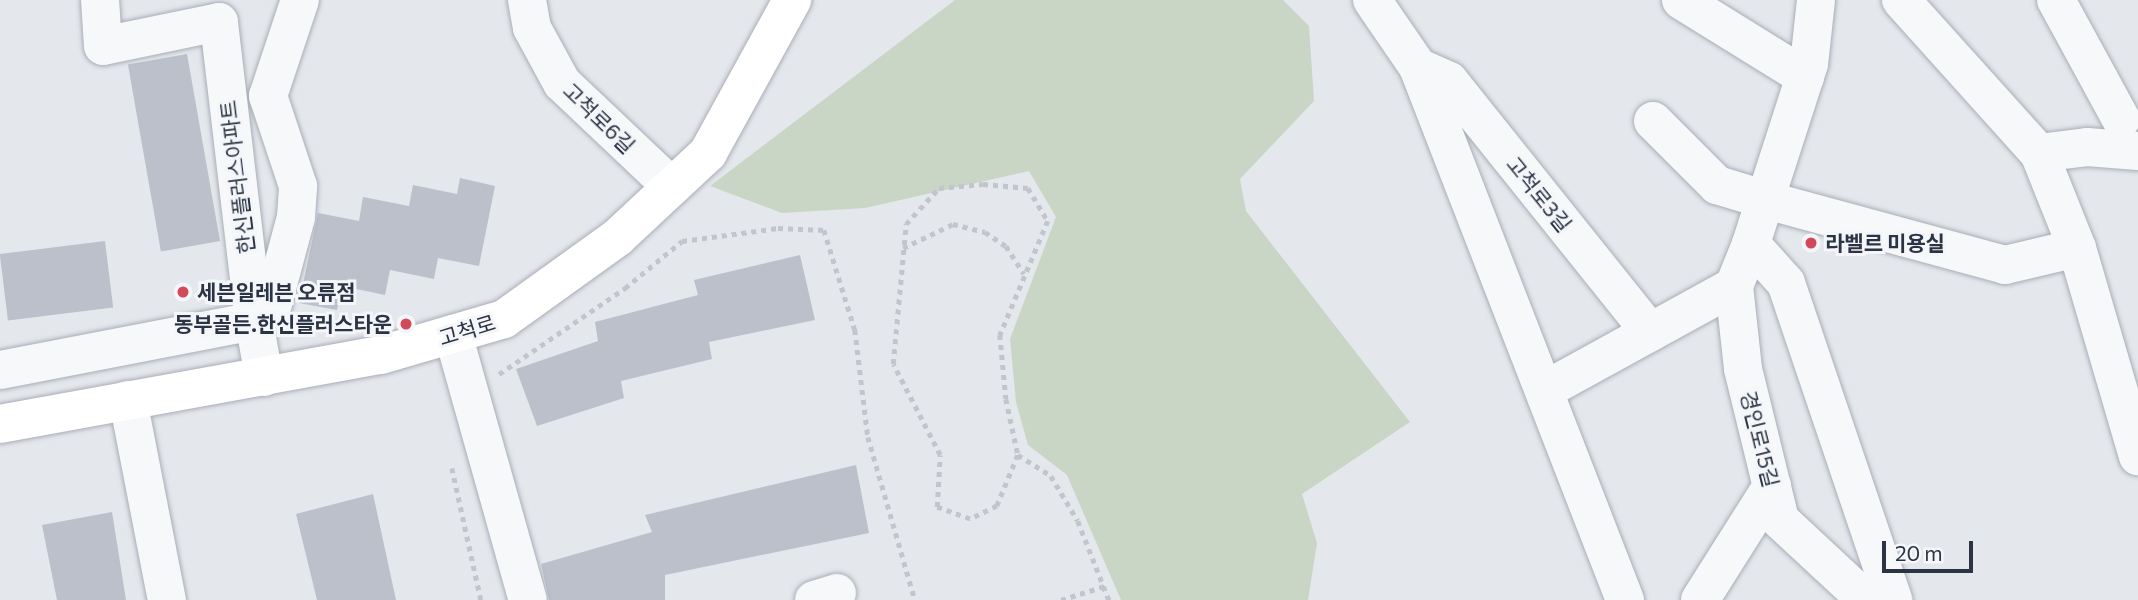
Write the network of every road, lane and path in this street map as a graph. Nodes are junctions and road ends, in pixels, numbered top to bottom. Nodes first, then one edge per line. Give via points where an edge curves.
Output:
1 (100, 0) edge
2 (300, 0) edge
3 (527, 0) edge
4 (792, 0) edge
5 (1372, 0) edge
6 (1681, 0) edge
7 (1816, 0) edge
8 (1901, 0) edge
9 (2056, 0) edge
10 (1418, 67) junction
11 (1805, 77) junction
12 (1653, 121) dead end
13 (2129, 135) edge
14 (2039, 153) junction
15 (672, 187) junction
16 (1766, 200) junction
17 (1751, 244) junction
18 (903, 247) junction
19 (2077, 247) junction
20 (1024, 275) junction
21 (1734, 286) junction
22 (254, 321) junction
23 (1650, 332) junction
24 (453, 334) junction
25 (0, 370) edge
26 (264, 377) junction
27 (494, 377) dead end
28 (1547, 389) junction
29 (128, 400) junction
30 (0, 424) edge
31 (449, 453) dead end
32 (1018, 455) junction
33 (2138, 456) edge
34 (1772, 486) junction
35 (1105, 586) junction
36 (167, 600) edge
37 (481, 600) edge
38 (528, 600) edge
39 (915, 600) edge
40 (1061, 600) edge
41 (1109, 600) edge
42 (1625, 600) edge
43 (1700, 600) edge
44 (1866, 600) edge
45 (1893, 600) edge

1 - 22 street, 한신플러스아파트 via 103,46 219,22
2 - 22 street via 268,96 298,186 296,217 273,303
3 - 15 street, 고척로6길 via 532,28 562,83
4 - 15 main road, 고척로 via 708,153
5 - 10 street
6 - 11 street
7 - 11 street, 경인로15길
8 - 14 street
9 - 13 street
10 - 23 street, 고척로3길 via 1449,81
10 - 28 street
11 - 16 street, 경인로15길
12 - 16 street via 1717,185
13 - 14 street via 2087,147
14 - 19 street
15 - 24 main road, 고척로 via 618,237 504,319
16 - 17 street, 경인로15길
16 - 19 street via 2005,265
17 - 21 street, 경인로15길
17 - 45 street via 1786,283
18 - 20 path via 953,224 985,232 1006,246
18 - 20 path via 906,224 939,188 983,184 1028,188 1048,221
18 - 32 path via 893,364 940,456 937,507 970,519 997,506
19 - 33 street
20 - 32 path via 1000,335
21 - 23 street
21 - 34 street, 경인로15길 via 1742,369
22 - 25 street
22 - 26 street
23 - 28 street
24 - 26 main road, 고척로 via 381,355
24 - 38 street
26 - 29 main road, 고척로
27 - 39 path via 625,288 681,241 778,228 824,230 855,330 868,437
28 - 42 street
29 - 30 main road, 고척로
29 - 36 street
31 - 37 path
32 - 35 path via 1052,476
34 - 43 street
34 - 44 street, 경인로15길 via 1780,520
35 - 40 path
35 - 41 path

